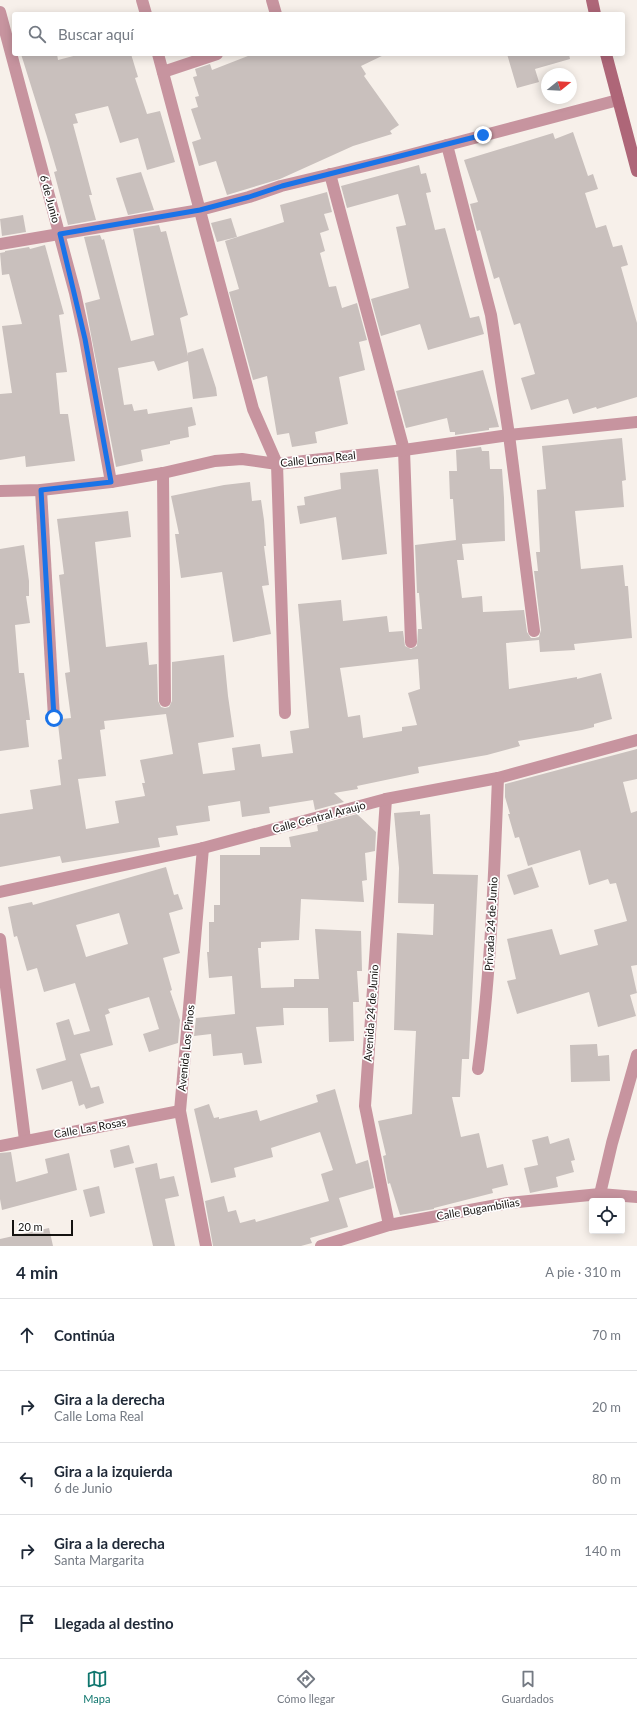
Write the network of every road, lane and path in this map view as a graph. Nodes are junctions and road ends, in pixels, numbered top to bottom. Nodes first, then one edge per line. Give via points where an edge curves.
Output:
1 (142, 0) edge
2 (272, 0) edge
3 (592, 0) edge
4 (0, 12) edge
5 (145, 12) edge
6 (275, 12) edge
7 (595, 12) edge
8 (159, 56) edge
9 (211, 56) edge
10 (607, 56) edge
11 (163, 72) junction
12 (618, 100) junction
13 (447, 145) junction
14 (637, 171) edge
15 (330, 174) junction
16 (200, 210) junction
17 (60, 234) junction
18 (0, 244) edge
19 (637, 422) edge
20 (509, 435) junction
21 (404, 450) junction
22 (277, 464) junction
23 (163, 473) junction
24 (111, 482) junction
25 (41, 490) junction
26 (0, 491) edge
27 (534, 631) dead end
28 (410, 642) dead end
29 (165, 701) dead end
30 (285, 714) dead end
31 (54, 718) dead end
32 (637, 740) edge
33 (498, 778) junction
34 (386, 799) junction
35 (203, 848) junction
36 (0, 892) edge
37 (0, 939) edge
38 (637, 1055) edge
39 (478, 1069) dead end
40 (180, 1111) junction
41 (25, 1140) junction
42 (0, 1146) edge
43 (600, 1194) junction
44 (637, 1197) edge
45 (389, 1225) junction
46 (206, 1246) edge
47 (322, 1246) edge

1 - 5 street
2 - 6 street
3 - 7 street
4 - 17 street, 6 de Junio
8 - 11 street
9 - 11 street
10 - 12 street
11 - 16 street
12 - 13 street
12 - 14 street
13 - 15 street
13 - 20 street via 491,315
15 - 16 street
15 - 21 street
16 - 17 street
16 - 22 street via 254,409
17 - 18 street
17 - 24 street, 6 de Junio via 85,339
19 - 20 street, Calle Loma Real
20 - 21 street, Calle Loma Real
20 - 27 street
21 - 22 street, Calle Loma Real
21 - 28 street
22 - 23 street, Calle Loma Real via 242,459 215,461
22 - 30 street
23 - 24 street, Calle Loma Real
23 - 29 street
24 - 25 street, Calle Loma Real
25 - 26 street, Calle Loma Real
25 - 31 street
32 - 33 street, Calle Central Araujo
33 - 34 street, Calle Central Araujo
33 - 39 street, Privada 24 de Junio via 492,930
34 - 35 street, Calle Central Araujo
34 - 45 street, Avenida 24 de Junio via 365,1106
35 - 36 street, Calle Central Araujo
35 - 40 street, Avenida Los Pinos
37 - 41 street
38 - 43 street
40 - 41 street, Calle Las Rosas
40 - 46 street, Avenida Los Pinos
41 - 42 street, Calle Las Rosas
43 - 44 street, Calle Bugambilias
43 - 45 street, Calle Bugambilias via 508,1203
45 - 47 street, Calle Bugambilias

